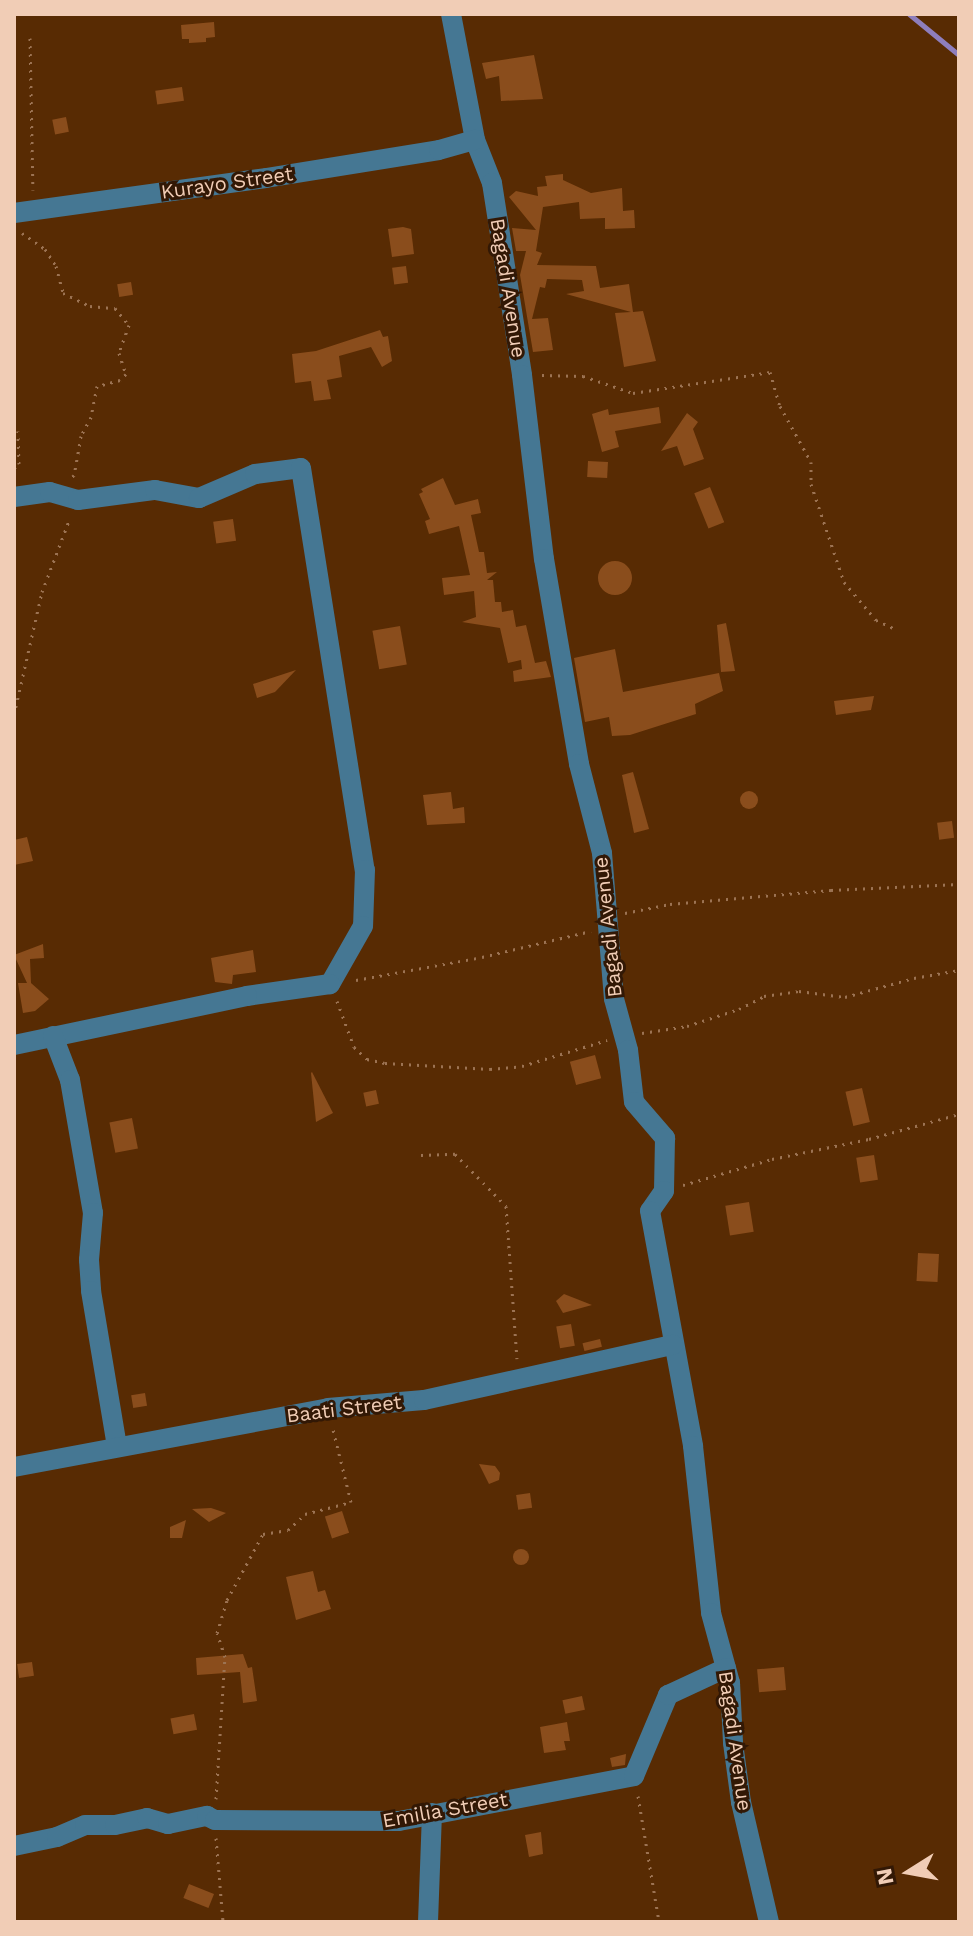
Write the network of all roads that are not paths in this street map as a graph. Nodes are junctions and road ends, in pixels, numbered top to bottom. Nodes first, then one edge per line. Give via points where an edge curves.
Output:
1 (451, 14) edge
2 (475, 140) junction
3 (23, 212) edge
4 (14, 497) edge
5 (53, 1036) junction
6 (14, 1045) edge
7 (673, 1345) junction
8 (117, 1446) junction
9 (14, 1467) edge
10 (726, 1668) junction
11 (432, 1813) junction
12 (14, 1846) edge
13 (428, 1922) edge
14 (769, 1922) edge

1 - 2 street, Bagadi Avenue
2 - 3 street, Kurayo Street via 439,150
2 - 7 street, Bagadi Avenue via 492,183 544,559 579,764 602,853 614,999 634,1102 665,1138 664,1191 650,1211
4 - 5 street via 50,492 78,500 155,490 199,498 255,474 301,468 365,870 363,926 330,984
5 - 6 street
5 - 8 street via 70,1080 93,1213 91,1291
7 - 8 street, Baati Street via 424,1400 328,1408
7 - 10 street, Bagadi Avenue via 693,1446 711,1613
8 - 9 street, Baati Street
10 - 11 street, Emilia Street via 668,1695 634,1776
10 - 14 street, Bagadi Avenue via 741,1802
11 - 12 street, Emilia Street via 381,1822 207,1816 168,1824 147,1818 85,1825
11 - 13 street

